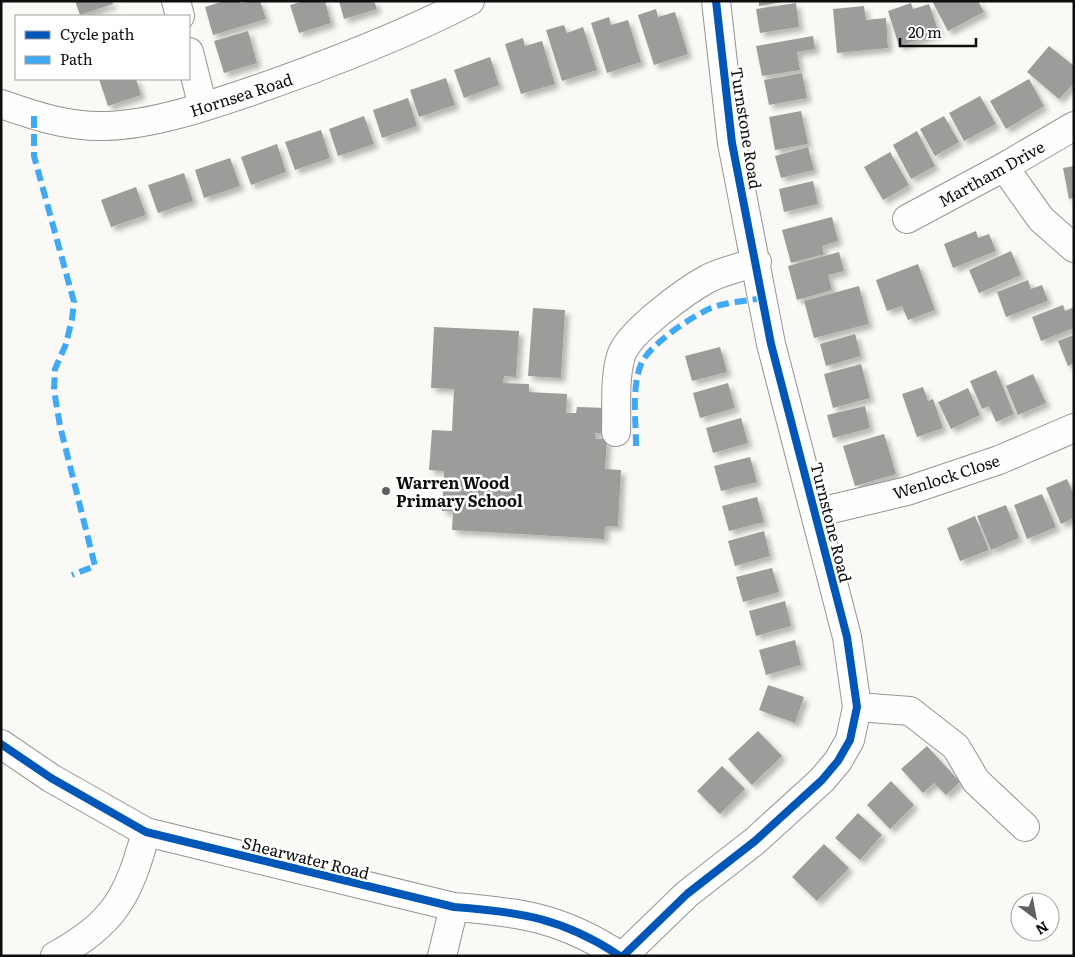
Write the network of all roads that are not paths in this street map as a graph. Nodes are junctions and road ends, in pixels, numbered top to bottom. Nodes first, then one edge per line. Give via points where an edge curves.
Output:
1 (176, 1) edge
2 (470, 1) edge
3 (716, 1) edge
4 (180, 15) edge
5 (190, 56) edge
6 (1, 104) edge
7 (203, 107) junction
8 (1074, 126) edge
9 (1004, 167) junction
10 (907, 220) dead end
11 (1074, 248) edge
12 (757, 262) junction
13 (1074, 428) edge
14 (616, 432) dead end
15 (815, 513) junction
16 (857, 707) junction
17 (1, 744) edge
18 (1025, 827) dead end
19 (146, 832) junction
20 (454, 907) junction
21 (54, 956) edge
22 (442, 956) edge
23 (622, 956) edge

1 - 4 street
2 - 7 street, Hornsea Road via 336,62
3 - 12 street, Turnstone Road via 732,143
5 - 7 street
6 - 7 street, Hornsea Road via 50,121 105,126 165,117
8 - 9 street, Martham Drive
9 - 10 street, Martham Drive
9 - 11 street via 1041,219
12 - 14 street via 710,278 656,315 632,338 621,354
12 - 15 street, Turnstone Road via 771,344
13 - 15 street, Wenlock Close via 999,460 907,491
15 - 16 street, Turnstone Road via 847,638
16 - 18 street via 910,711 956,747 976,781
16 - 23 street, Turnstone Road via 850,740 822,780 755,842 687,894
17 - 19 street, Shearwater Road via 51,778
19 - 20 street, Shearwater Road
19 - 21 street via 134,875 112,914 83,940
20 - 22 street
20 - 23 street, Shearwater Road via 506,911 558,922

